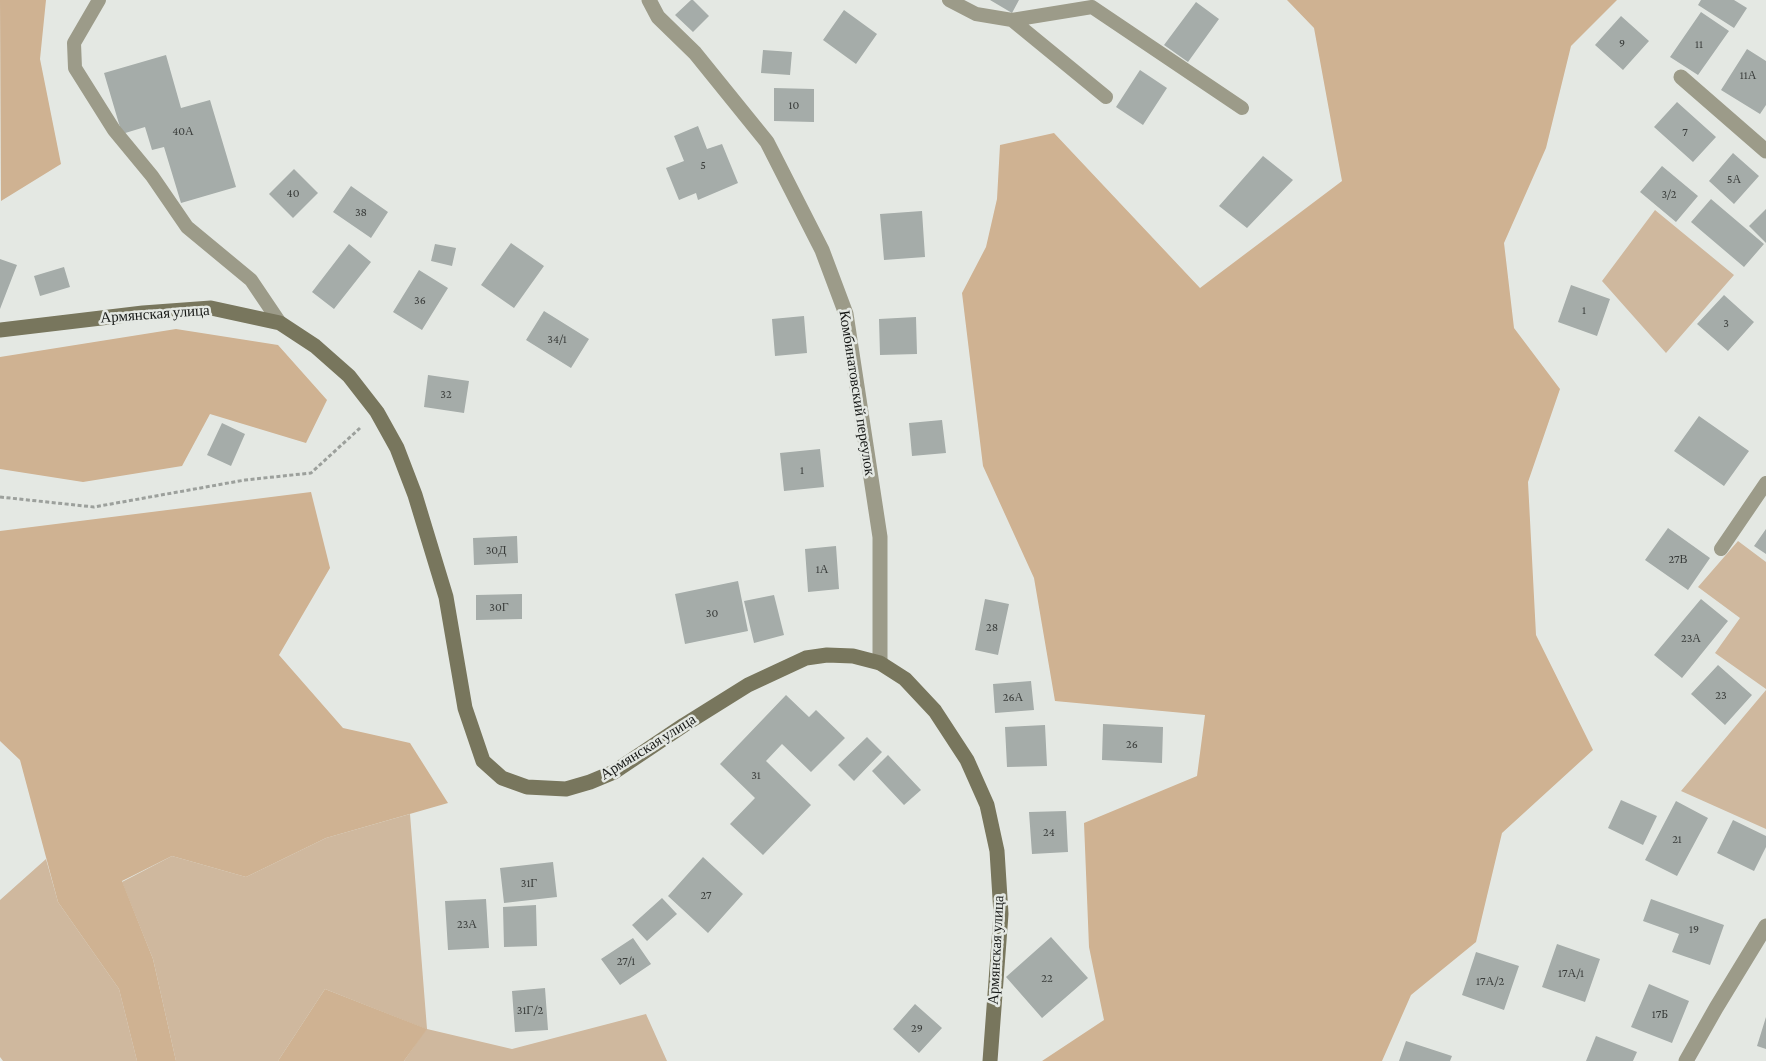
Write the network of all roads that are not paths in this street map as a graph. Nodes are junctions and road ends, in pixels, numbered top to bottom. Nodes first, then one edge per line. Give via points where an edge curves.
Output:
1 (99, 0) edge
2 (949, 0) edge
3 (651, 1) edge
4 (1012, 20) junction
5 (1681, 77) dead end
6 (1106, 98) dead end
7 (1242, 108) dead end
8 (1766, 151) edge
9 (280, 323) junction
10 (0, 330) edge
11 (1766, 483) edge
12 (1721, 548) dead end
13 (880, 664) junction
14 (1766, 926) edge
15 (990, 1061) edge
16 (1686, 1061) edge

1 - 9 lane via 74,43 75,68 114,130 152,176 187,227 251,280
2 - 4 lane via 976,14
3 - 13 street, Комбинатовский переулок via 658,17 695,53 768,142 822,250 846,314 880,537
4 - 6 lane
4 - 7 lane via 1092,7
5 - 8 street
9 - 10 street, Армянская улица via 211,308
9 - 13 street, Армянская улица via 315,346 349,376 377,412 397,448 446,597 465,708 482,760 502,778 527,787 566,789 590,782 614,772 748,685 806,658 853,656
11 - 12 lane
13 - 15 street, Армянская улица via 905,679 935,711 967,760 987,805 997,851 1001,914
14 - 16 street

